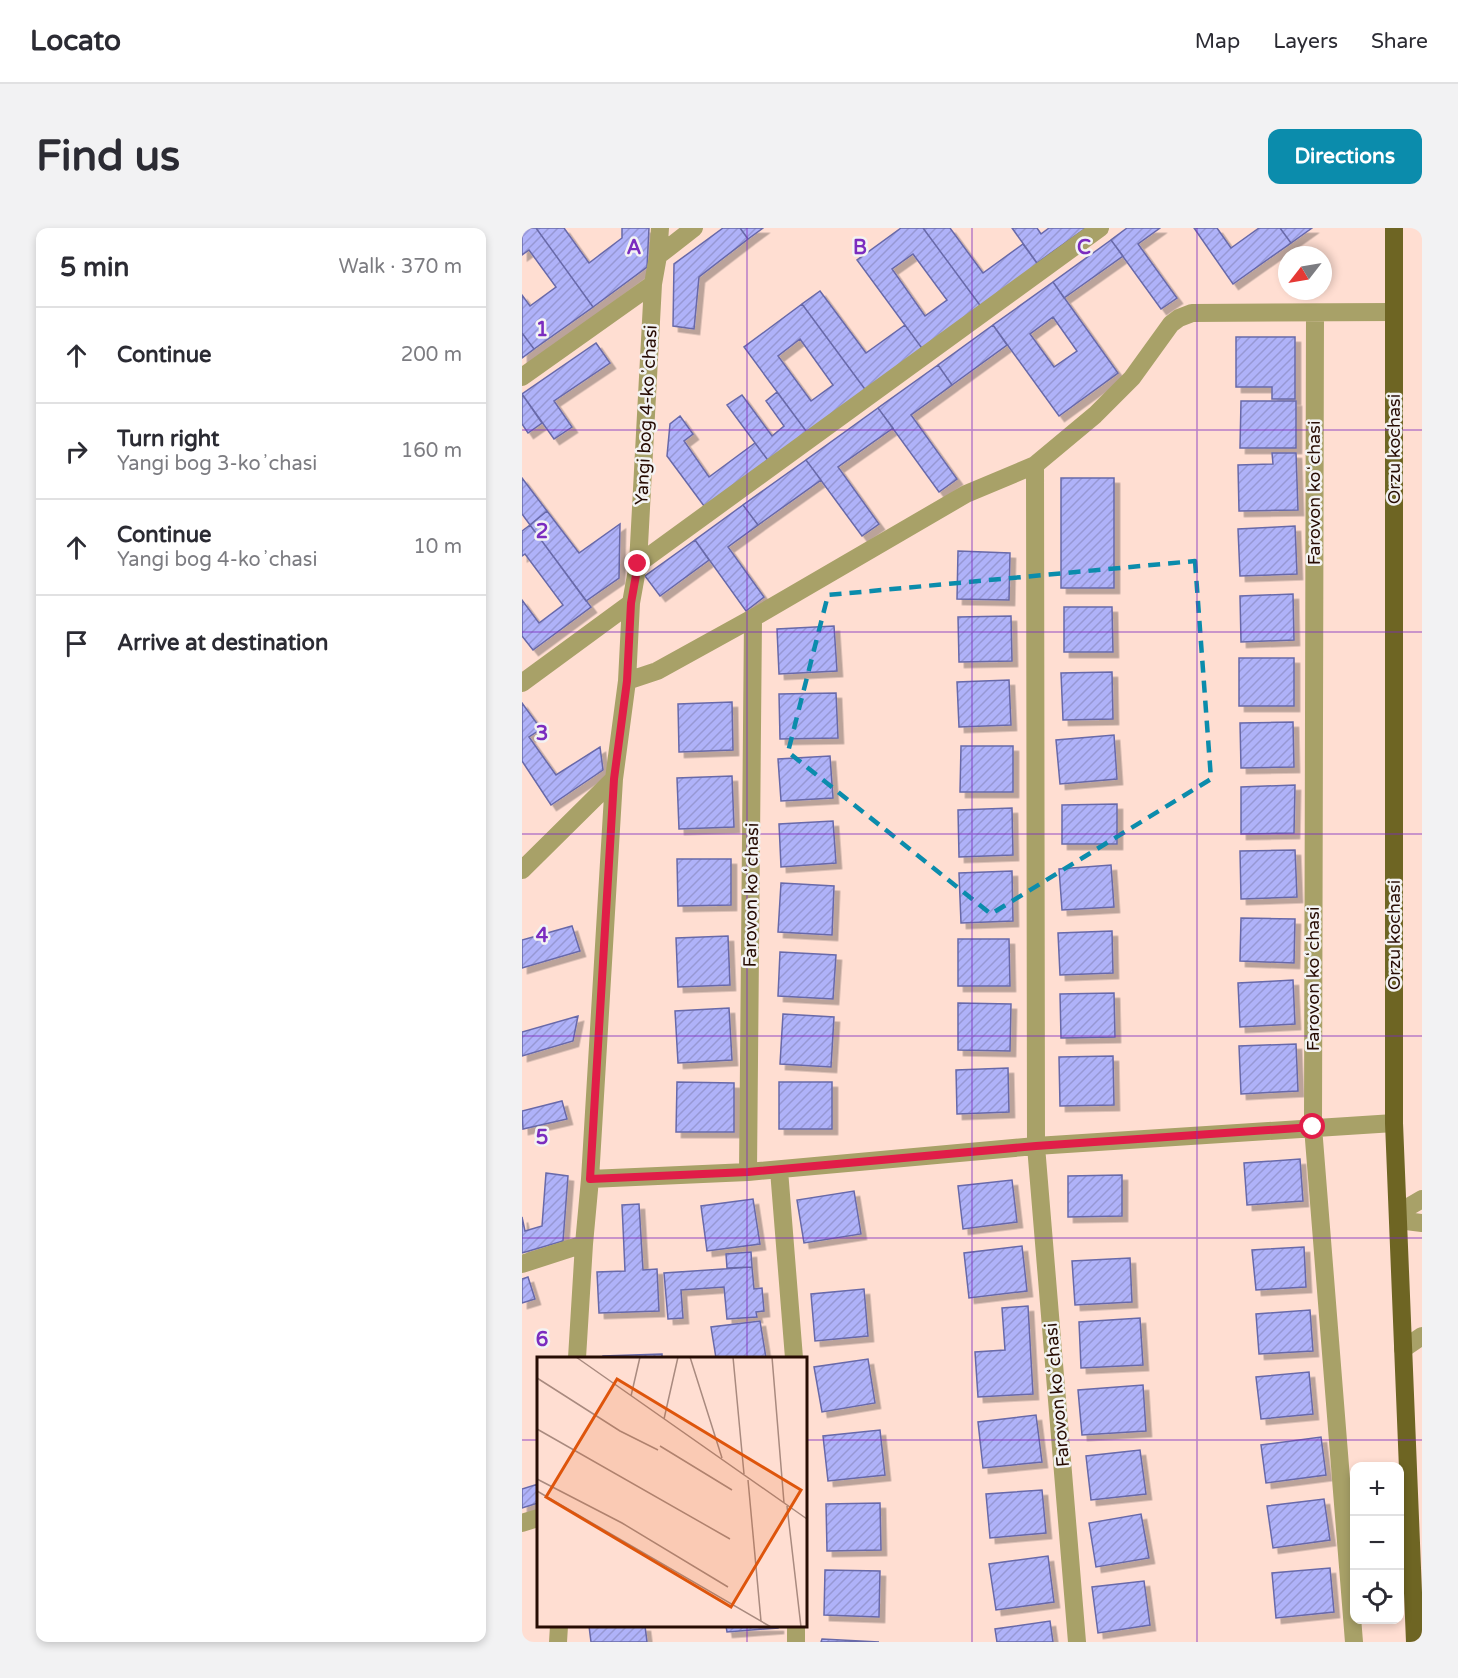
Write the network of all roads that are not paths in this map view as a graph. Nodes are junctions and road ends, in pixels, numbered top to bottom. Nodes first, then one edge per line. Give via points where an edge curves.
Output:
1 (660, 228) edge
2 (694, 228) edge
3 (1100, 228) edge
4 (1394, 228) edge
5 (658, 256) junction
6 (653, 284) junction
7 (1394, 312) junction
8 (1315, 314) junction
9 (522, 377) edge
10 (1035, 465) junction
11 (638, 564) junction
12 (631, 603) junction
13 (753, 618) junction
14 (627, 681) junction
15 (522, 683) edge
16 (614, 779) junction
17 (522, 870) edge
18 (1394, 1123) junction
19 (1313, 1127) junction
20 (1036, 1146) junction
21 (779, 1170) junction
22 (748, 1172) junction
23 (590, 1179) junction
24 (1422, 1199) edge
25 (1398, 1217) junction
26 (1422, 1223) edge
27 (584, 1244) junction
28 (522, 1264) edge
29 (1422, 1336) edge
30 (1403, 1349) junction
31 (577, 1357) edge
32 (794, 1357) edge
33 (537, 1518) edge
34 (522, 1523) edge
35 (559, 1627) edge
36 (558, 1642) edge
37 (1077, 1642) edge
38 (1354, 1642) edge
39 (1415, 1642) edge

1 - 5 street, Yangi bog 4-koʼchasi
2 - 5 street
3 - 11 street
4 - 7 main road, Orzu kochasi
5 - 6 street, Yangi bog 4-koʼchasi
6 - 9 street
6 - 11 street, Yangi bog 4-koʼchasi
7 - 8 street
7 - 18 main road, Orzu kochasi
8 - 10 street via 1192,314 1179,318 1132,378
8 - 19 street, Farovon koʻchasi
10 - 13 street via 966,494
10 - 20 street, Farovon koʻchasi
11 - 12 street, Yangi bog 4-koʼchasi
12 - 14 street, Yangi bog 4-koʼchasi
12 - 15 street
13 - 14 street via 657,671
13 - 22 street, Farovon koʻchasi
14 - 16 street, Yangi bog 4-koʼchasi
16 - 17 street
16 - 23 street, Yangi bog 4-koʼchasi
18 - 19 street
18 - 25 main road, Orzu kochasi
19 - 20 street
19 - 38 street, Farovon koʻchasi
20 - 21 street
20 - 37 street, Farovon koʻchasi
21 - 22 street
21 - 32 street
22 - 23 street
23 - 27 street, Yangi bog 4-koʼchasi
24 - 25 street
25 - 26 street
25 - 30 main road, Orzu kochasi
27 - 28 street
27 - 31 street, Yangi bog 4-koʼchasi
29 - 30 street
30 - 39 main road, Orzu kochasi
33 - 34 street
35 - 36 street

